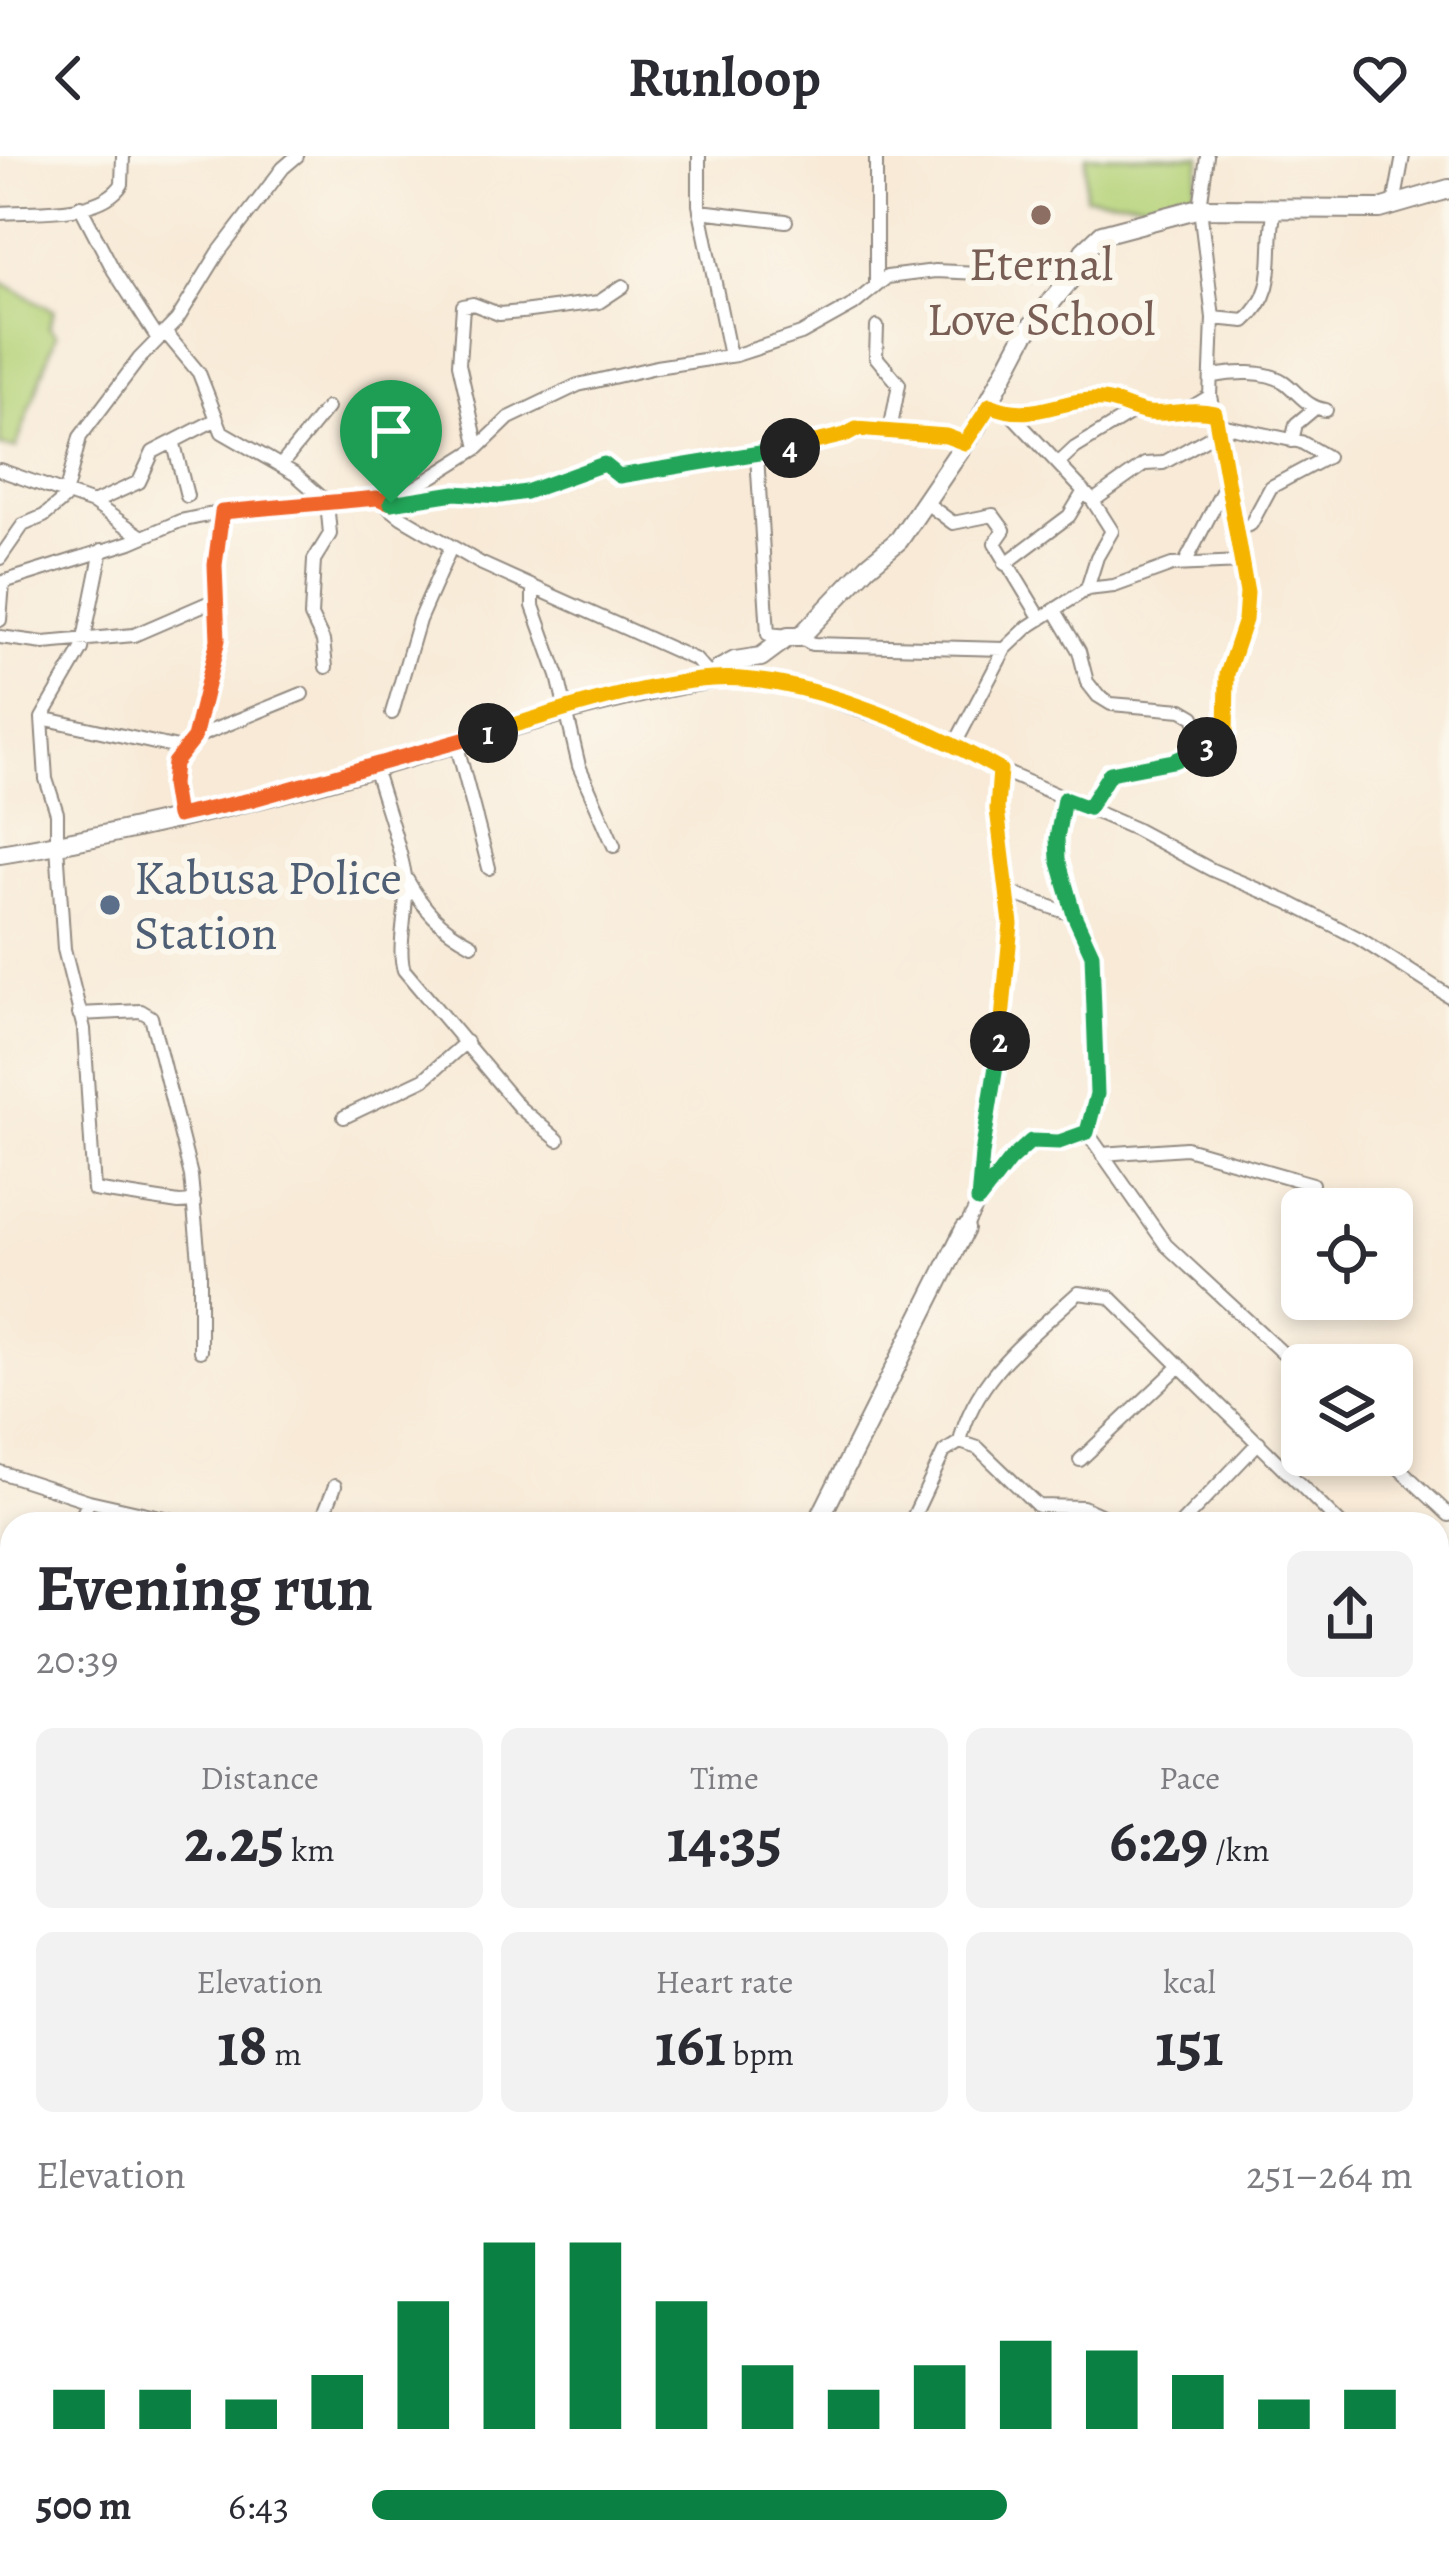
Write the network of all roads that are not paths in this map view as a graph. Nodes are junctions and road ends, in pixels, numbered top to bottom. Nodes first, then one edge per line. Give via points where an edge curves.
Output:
1 (123, 156) edge
2 (298, 156) edge
3 (699, 156) edge
4 (876, 156) edge
5 (1207, 156) edge
6 (1403, 156) edge
7 (1449, 189) edge
8 (1394, 205) junction
9 (80, 206) junction
10 (1200, 208) junction
11 (1275, 209) junction
12 (700, 211) junction
13 (0, 213) edge
14 (786, 221) dead end
15 (1072, 277) junction
16 (623, 286) dead end
17 (876, 286) junction
18 (1213, 318) junction
19 (877, 327) dead end
20 (162, 336) junction
21 (730, 356) junction
22 (1213, 376) junction
23 (1210, 396) junction
24 (990, 405) junction
25 (1192, 407) junction
26 (327, 408) dead end
27 (1137, 410) junction
28 (1011, 414) junction
29 (1216, 418) junction
30 (217, 419) junction
31 (890, 431) junction
32 (1292, 441) junction
33 (965, 443) junction
34 (174, 444) junction
35 (478, 448) junction
36 (758, 454) junction
37 (1059, 463) junction
38 (281, 465) junction
39 (0, 470) edge
40 (1228, 479) junction
41 (68, 492) junction
42 (187, 496) dead end
43 (1089, 496) junction
44 (390, 501) junction
45 (327, 502) junction
46 (925, 502) junction
47 (93, 503) junction
48 (222, 512) junction
49 (401, 517) junction
50 (1238, 529) junction
51 (141, 536) junction
52 (451, 547) junction
53 (102, 550) junction
54 (0, 557) edge
55 (1243, 562) junction
56 (1185, 563) junction
57 (1005, 564) junction
58 (2, 583) edge
59 (533, 589) junction
60 (1087, 589) junction
61 (217, 599) junction
62 (1055, 612) junction
63 (1041, 619) junction
64 (0, 624) edge
65 (0, 637) edge
66 (800, 637) junction
67 (82, 640) junction
68 (1005, 649) junction
69 (326, 667) dead end
70 (713, 679) junction
71 (302, 694) dead end
72 (567, 710) junction
73 (392, 713) dead end
74 (42, 718) junction
75 (194, 738) junction
76 (456, 742) junction
77 (956, 744) junction
78 (1206, 747) junction
79 (182, 749) junction
80 (374, 767) junction
81 (1000, 770) junction
82 (1064, 799) junction
83 (1088, 808) junction
84 (177, 816) junction
85 (57, 845) junction
86 (614, 846) dead end
87 (0, 854) edge
88 (489, 868) dead end
89 (405, 878) junction
90 (1008, 892) junction
91 (1074, 915) junction
92 (472, 944) dead end
93 (1449, 996) edge
94 (79, 1014) junction
95 (466, 1042) junction
96 (344, 1117) dead end
97 (1087, 1132) junction
98 (558, 1140) dead end
99 (1102, 1154) junction
100 (1312, 1184) dead end
101 (978, 1201) junction
102 (194, 1202) junction
103 (965, 1229) joint
104 (200, 1351) dead end
105 (1281, 1352) edge
106 (1180, 1366) junction
107 (960, 1442) junction
108 (1259, 1442) junction
109 (1080, 1460) dead end
110 (0, 1472) edge
111 (1407, 1476) edge
112 (335, 1486) dead end
113 (88, 1501) junction
114 (1038, 1506) junction
115 (84, 1512) edge
116 (137, 1512) edge
117 (325, 1512) edge
118 (823, 1512) edge
119 (916, 1512) edge
120 (1035, 1512) edge
121 (1093, 1512) edge
122 (1192, 1512) edge
123 (1326, 1512) edge
124 (1446, 1512) edge

1 - 9 street via 120,190
2 - 20 street
3 - 12 street
4 - 17 street
5 - 10 street
6 - 8 street
7 - 8 street
8 - 11 street
9 - 13 street
9 - 20 street
10 - 11 street
10 - 15 street via 1102,234
10 - 18 street
11 - 18 street via 1273,270 1259,309 1245,321
12 - 14 street
12 - 21 street
15 - 17 street via 935,271
15 - 24 street via 1025,334
16 - 35 street via 599,302 522,312 463,306 459,364
17 - 21 street via 801,334
18 - 22 street
19 - 31 street via 876,357 898,385
20 - 30 street via 199,373
20 - 41 street via 80,437
21 - 35 street via 578,385 508,418
22 - 23 street
22 - 32 street via 1278,377 1320,409 1296,424
23 - 25 street
23 - 29 street
24 - 28 street
24 - 33 street
25 - 27 street
25 - 29 street
26 - 38 street
27 - 28 street via 1105,400
27 - 37 street
28 - 37 street
29 - 32 street
29 - 40 street
29 - 43 street via 1213,435
30 - 34 street
30 - 38 street via 222,433
31 - 33 street
31 - 36 street via 856,429
32 - 50 street via 1327,457 1271,487 1251,524
33 - 46 street
34 - 42 street
34 - 47 street via 153,452 143,480
35 - 44 street
36 - 44 street via 619,476 604,464 526,492
36 - 66 street via 767,634
37 - 43 street
38 - 45 street
39 - 41 street
40 - 50 street
40 - 56 street
41 - 47 street
41 - 54 street via 22,525
43 - 57 street
43 - 60 street via 1115,531
44 - 45 street
44 - 49 street
44 - 49 street
45 - 48 street
45 - 69 street via 330,534 314,560 310,616
46 - 57 street via 953,523 993,515 1004,530 995,543
46 - 66 street via 899,540
47 - 51 street
48 - 51 street
48 - 61 street
49 - 52 street
50 - 55 street
51 - 53 street
52 - 59 street
52 - 73 street
53 - 58 street
53 - 67 street
55 - 56 street
55 - 78 street via 1246,607 1227,674 1226,734
56 - 60 street
57 - 63 street
58 - 64 street
59 - 70 street via 696,660
59 - 72 street
60 - 62 street
61 - 67 street via 134,635
61 - 75 street via 218,640
62 - 63 street
62 - 78 street via 1098,696 1182,710 1194,717
63 - 68 street
64 - 65 street
65 - 67 street
66 - 68 street via 812,644
66 - 70 street via 720,668
67 - 74 street
68 - 77 street
70 - 72 street
70 - 77 street via 775,682
71 - 75 street
72 - 76 street
72 - 86 street via 579,766
74 - 79 street
74 - 85 street
75 - 79 street
76 - 80 street
76 - 88 street
77 - 81 street
78 - 83 street via 1110,773
79 - 84 street via 172,785
80 - 84 street
80 - 89 street
81 - 82 street
81 - 90 street
82 - 83 street
82 - 91 street via 1057,838
83 - 93 street via 1360,939
84 - 85 street
85 - 87 street
85 - 94 street via 64,949
89 - 92 street via 441,928
89 - 95 street via 401,962
90 - 91 street
90 - 101 street via 998,1068
91 - 97 street via 1092,954 1097,1094
94 - 102 street via 151,1017
94 - 102 street via 94,1190
95 - 96 street via 424,1079
95 - 98 street
97 - 99 street
97 - 101 street via 1031,1141
99 - 100 street via 1186,1148
99 - 105 street via 1166,1245
101 - 103 street
102 - 104 street
103 - 118 street
106 - 107 street via 1110,1297 1078,1293 981,1388
106 - 108 street
106 - 109 street
107 - 114 street via 978,1448
107 - 119 street via 944,1452
108 - 122 street
108 - 123 street
110 - 113 street
111 - 124 street
112 - 117 street
113 - 115 street
113 - 116 street
114 - 120 street
114 - 121 street

